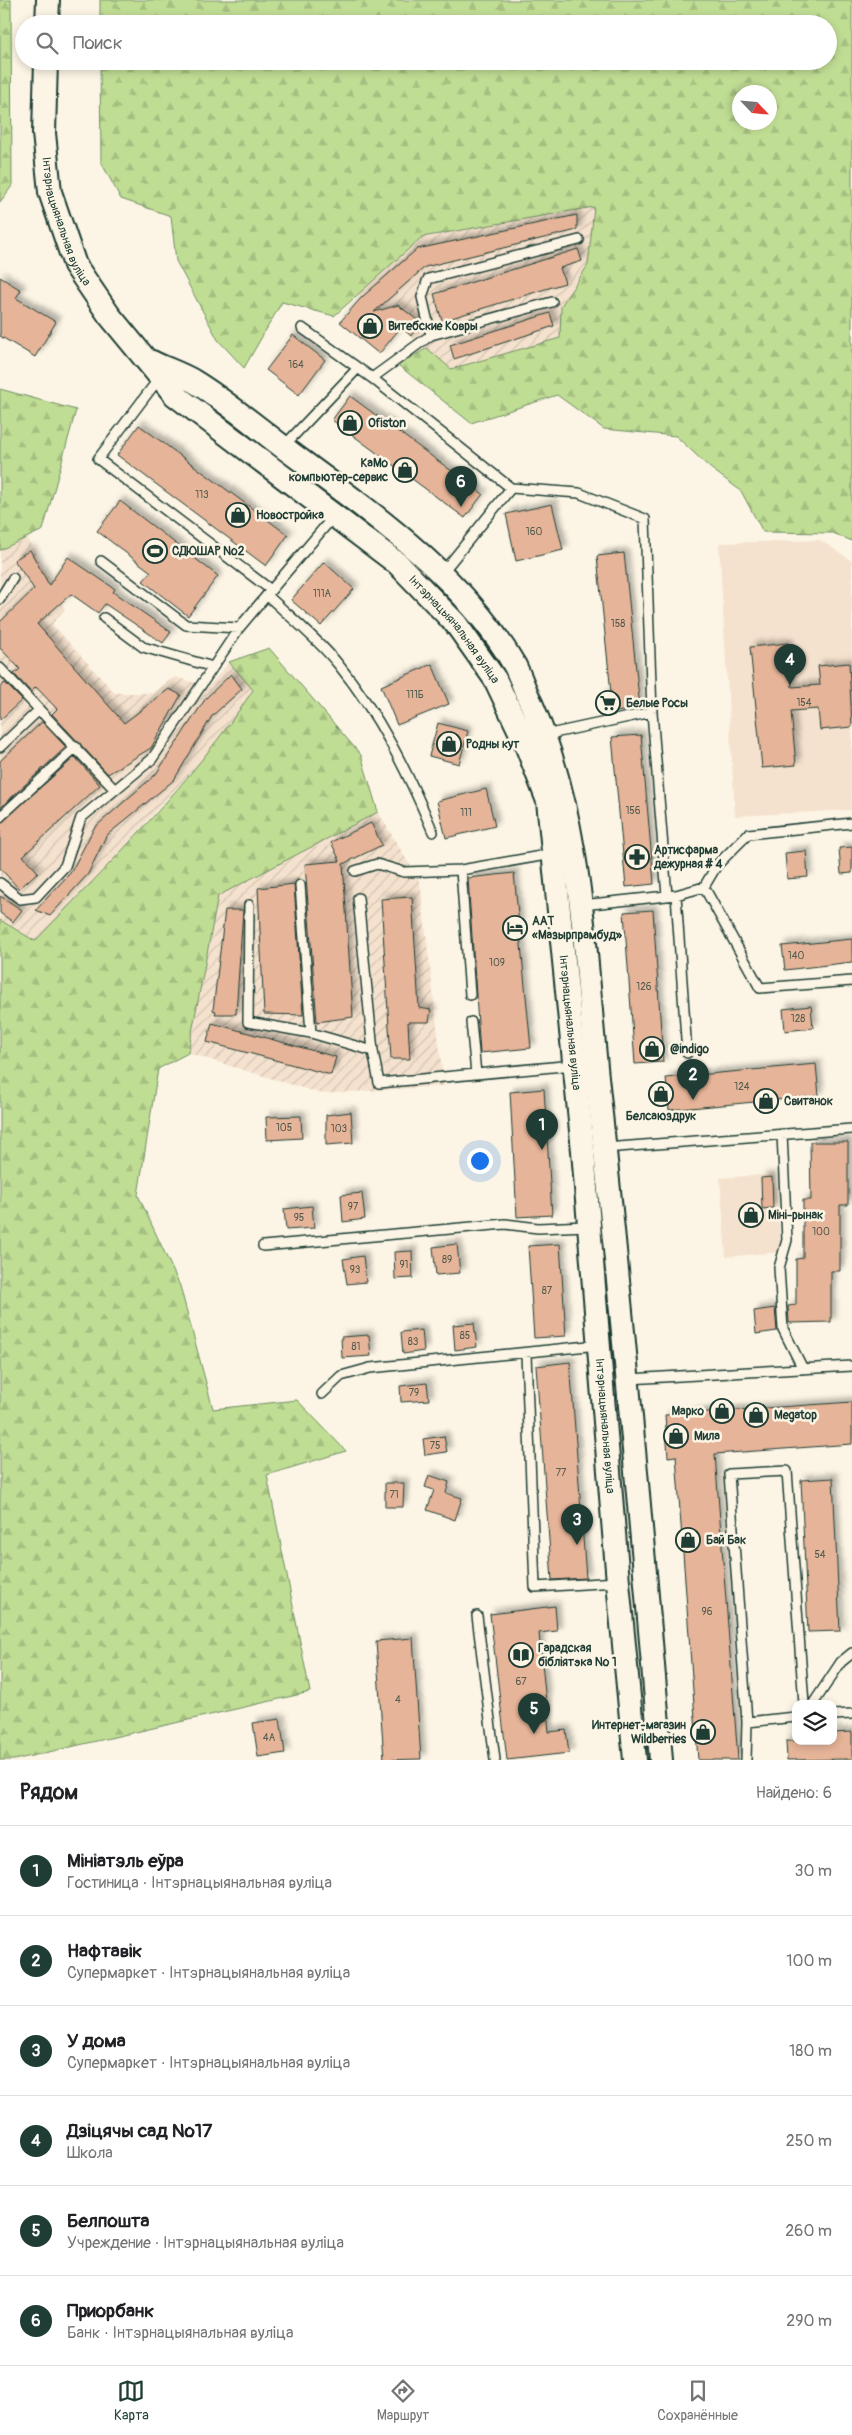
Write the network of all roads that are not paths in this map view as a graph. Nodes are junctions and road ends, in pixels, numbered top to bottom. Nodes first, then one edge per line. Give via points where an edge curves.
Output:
1 (48, 0) edge
2 (47, 15) edge
3 (46, 70) edge
4 (579, 240) dead end
5 (552, 302) dead end
6 (302, 328) dead end
7 (431, 335) junction
8 (154, 368) junction
9 (358, 368) junction
10 (372, 378) junction
11 (283, 447) junction
12 (511, 488) junction
13 (333, 517) junction
14 (101, 562) dead end
15 (441, 575) junction
16 (13, 578) dead end
17 (269, 593) junction
18 (0, 599) edge
19 (104, 618) dead end
20 (239, 628) junction
21 (213, 667) junction
22 (2, 673) edge
23 (39, 710) junction
24 (652, 712) junction
25 (535, 738) junction
26 (0, 747) edge
27 (76, 747) junction
28 (115, 790) junction
29 (0, 818) edge
30 (852, 823) edge
31 (433, 832) dead end
32 (555, 854) junction
33 (461, 870) junction
34 (354, 871) dead end
35 (0, 883) edge
36 (300, 885) dead end
37 (704, 887) junction
38 (672, 895) junction
39 (358, 898) dead end
40 (249, 905) dead end
41 (582, 905) junction
42 (852, 981) edge
43 (470, 995) dead end
44 (471, 1022) dead end
45 (311, 1033) junction
46 (373, 1051) junction
47 (687, 1053) dead end
48 (574, 1065) junction
49 (476, 1074) junction
50 (852, 1129) edge
51 (782, 1134) junction
52 (605, 1148) junction
53 (583, 1151) junction
54 (587, 1226) junction
55 (262, 1246) dead end
56 (598, 1345) junction
57 (526, 1354) junction
58 (852, 1366) edge
59 (802, 1369) junction
60 (629, 1379) junction
61 (322, 1394) dead end
62 (618, 1582) junction
63 (477, 1616) dead end
64 (852, 1653) edge
65 (804, 1700) edge
66 (816, 1700) edge
67 (852, 1714) edge
68 (837, 1715) edge
69 (792, 1717) edge
70 (747, 1722) junction
71 (660, 1759) edge
72 (495, 1760) edge
73 (636, 1760) edge
74 (746, 1760) edge

1 - 2 main road
3 - 8 main road, Інтэрнацыянальная вуліца via 44,133 50,192 75,265 109,315
4 - 7 lane via 428,279 422,297
5 - 7 lane
6 - 9 lane
7 - 10 lane
8 - 11 main road, Інтэрнацыянальная вуліца via 194,381
8 - 13 main road, Інтэрнацыянальная вуліца via 175,394
8 - 17 lane via 98,459
9 - 10 lane
9 - 11 lane
10 - 12 lane
11 - 15 main road, Інтэрнацыянальная вуліца via 362,505 417,550
12 - 15 lane
12 - 24 lane via 579,493 645,519
13 - 17 lane
13 - 25 main road, Інтэрнацыянальная вуліца via 398,564 456,624
14 - 20 lane via 186,625
15 - 25 main road, Інтэрнацыянальная вуліца via 476,611 515,666
16 - 18 lane
17 - 20 lane
17 - 31 lane via 338,663 376,717 410,777
19 - 21 lane via 143,647
20 - 21 lane
21 - 28 lane via 152,759
22 - 23 lane
23 - 26 lane
23 - 27 lane
24 - 25 lane
24 - 38 lane
25 - 32 main road, Інтэрнацыянальная вуліца
25 - 41 main road, Інтэрнацыянальная вуліца via 561,788
27 - 28 lane
27 - 29 lane
28 - 35 lane via 81,818 65,866 36,897 20,899
30 - 37 lane via 748,834 717,865
32 - 33 lane
32 - 48 main road, Інтэрнацыянальная вуліца
33 - 34 lane via 404,872 377,864
33 - 43 lane
36 - 45 lane
37 - 38 lane
37 - 42 lane via 760,988
38 - 41 lane
38 - 47 lane
39 - 46 lane
40 - 45 lane via 248,1022
41 - 52 main road, Інтэрнацыянальная вуліца
44 - 49 lane
45 - 46 lane
46 - 49 lane via 379,1083
48 - 49 lane
48 - 53 main road, Інтэрнацыянальная вуліца
50 - 51 lane
51 - 52 lane
51 - 59 lane via 787,1240 779,1268 783,1329
52 - 53 main road
52 - 60 main road, Інтэрнацыянальная вуліца
53 - 54 main road, Інтэрнацыянальная вуліца
54 - 55 lane via 538,1228 505,1224
54 - 56 main road, Інтэрнацыянальная вуліца
56 - 57 lane
56 - 62 main road, Інтэрнацыянальная вуліца
57 - 61 lane via 370,1368 342,1376
57 - 62 lane via 535,1587
58 - 59 lane
59 - 60 lane
60 - 71 main road, Інтэрнацыянальная вуліца
62 - 73 main road, Інтэрнацыянальная вуліца
63 - 72 lane
64 - 66 lane via 841,1662
65 - 70 lane via 787,1471 729,1474
67 - 68 lane
69 - 70 lane
70 - 74 lane
71 - 73 main road

